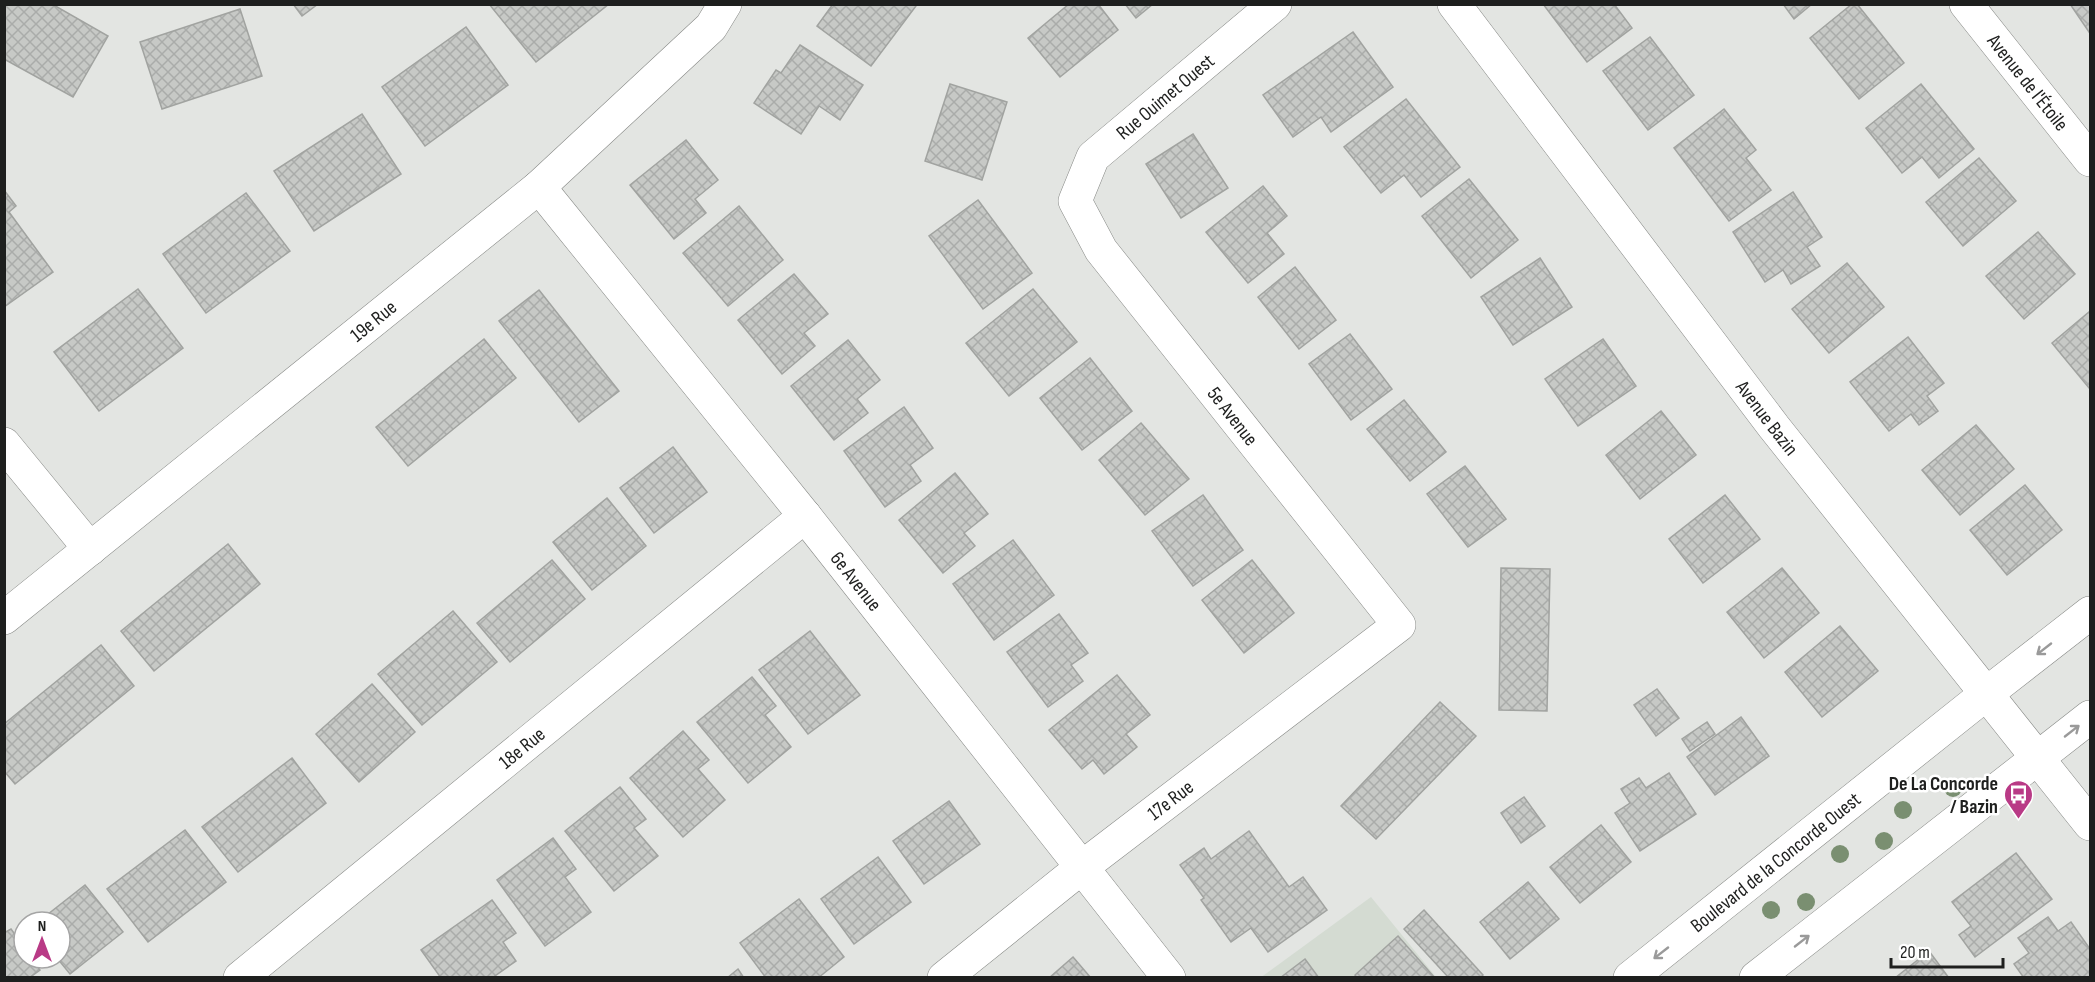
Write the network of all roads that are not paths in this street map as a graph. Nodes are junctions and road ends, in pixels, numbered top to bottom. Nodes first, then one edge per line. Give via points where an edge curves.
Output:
1 (725, 4) edge
2 (1275, 4) edge
3 (1454, 4) edge
4 (1966, 4) edge
5 (2091, 160) edge
6 (539, 187) junction
7 (1075, 201) joint
8 (4, 444) edge
9 (805, 516) junction
10 (90, 549) junction
11 (2091, 613) edge
12 (4, 618) edge
13 (1399, 625) joint
14 (1986, 694) junction
15 (2091, 717) edge
16 (2037, 759) junction
17 (2091, 824) edge
18 (1081, 868) junction
19 (240, 978) edge
20 (944, 978) edge
21 (1169, 978) edge
22 (1630, 978) edge
23 (1756, 978) edge

1 - 6 street, 19e Rue via 711,27
2 - 7 street, Rue Ouimet Ouest via 1093,157
3 - 14 street, Avenue Bazin via 1767,418
4 - 5 street, Avenue de l'Étoile
6 - 9 street, 6e Avenue
6 - 10 street, 19e Rue
7 - 13 street, 5e Avenue via 1101,250
8 - 10 street
9 - 18 street, 6e Avenue
9 - 19 street, 18e Rue
10 - 12 street, 19e Rue
11 -> 14 street, Boulevard de la Concorde Ouest
13 - 18 street, 17e Rue
14 - 16 street, Avenue Bazin
14 -> 22 street, Boulevard de la Concorde Ouest
16 -> 15 street
16 - 17 street, Avenue Bazin
23 -> 16 street
18 - 20 street, 17e Rue
18 - 21 street, 6e Avenue

